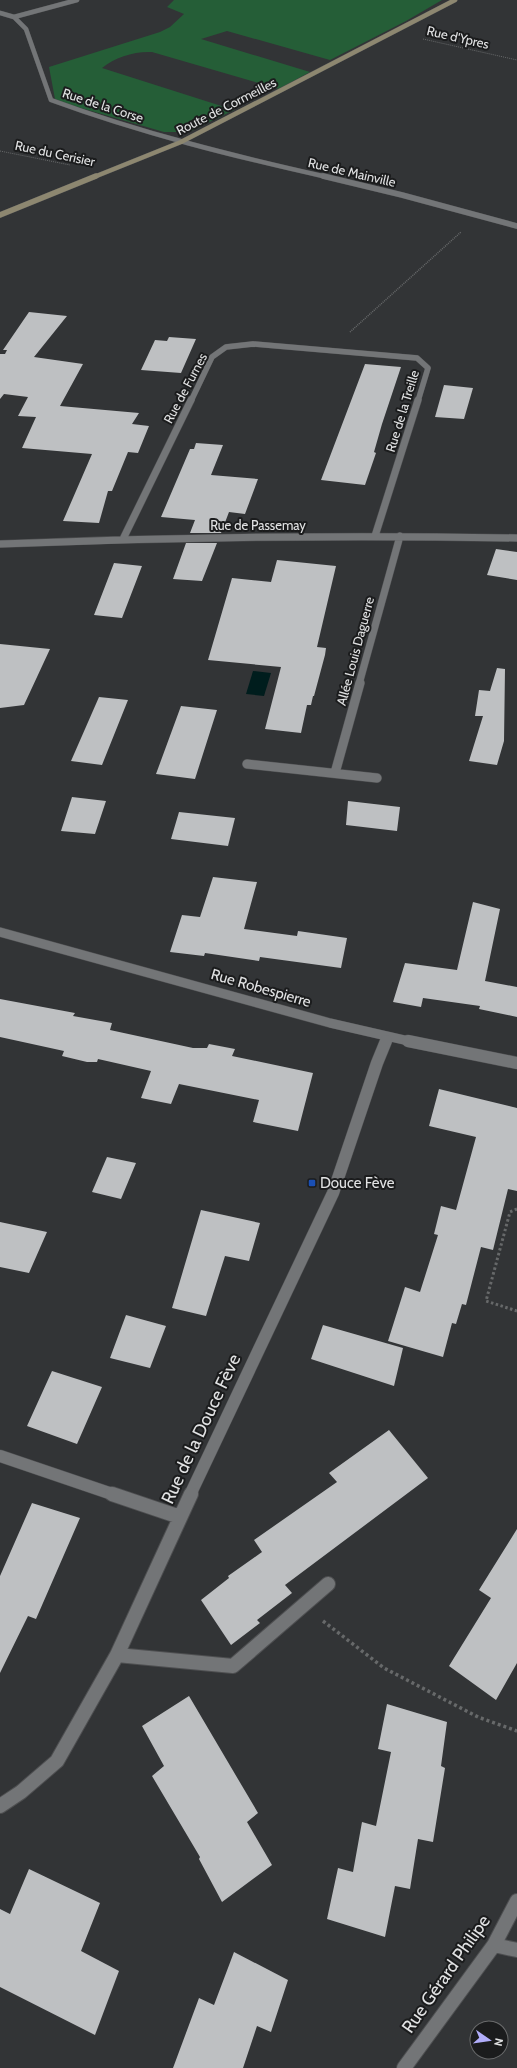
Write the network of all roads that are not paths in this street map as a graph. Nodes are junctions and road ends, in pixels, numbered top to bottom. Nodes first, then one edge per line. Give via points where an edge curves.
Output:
1 (77, 0) edge
2 (455, 0) edge
3 (0, 13) edge
4 (14, 17) junction
5 (181, 142) junction
6 (0, 215) edge
7 (517, 226) edge
8 (330, 350) joint
9 (375, 536) junction
10 (400, 536) junction
11 (517, 538) edge
12 (123, 539) junction
13 (0, 544) edge
14 (247, 764) dead end
15 (335, 774) junction
16 (377, 778) dead end
17 (0, 932) edge
18 (388, 1037) junction
19 (517, 1063) edge
20 (0, 1456) edge
21 (180, 1517) junction
22 (328, 1584) dead end
23 (117, 1655) junction
24 (0, 1806) edge
25 (517, 1900) edge
26 (494, 1945) junction
27 (517, 1950) edge
28 (404, 2068) edge

1 - 4 street
2 - 5 main road, Route de Cormeilles
3 - 4 street
4 - 5 street, Rue de la Corse via 26,29 50,100
5 - 6 main road, Route de Cormeilles
5 - 7 street, Rue de Mainville via 399,194
8 - 9 street, Rue de la Treille via 417,358 428,368
8 - 12 street, Rue de Furnes via 253,344 226,347 212,357
9 - 10 street, Rue de Passemay
9 - 12 street, Rue de Passemay
10 - 11 street, Rue de Passemay
10 - 15 street, Allée Louis Daguerre
12 - 13 street, Rue de Passemay
14 - 15 street
15 - 16 street
17 - 18 street, Rue Robespierre
18 - 19 street, Rue Robespierre
18 - 21 street, Rue de la Douce Fève via 377,1062 333,1193
20 - 21 street
21 - 23 street, Rue de la Douce Fève
22 - 23 street via 233,1666
23 - 24 street, Rue de la Douce Fève via 58,1761
25 - 26 street, Rue Gérard Philipe
26 - 27 street
26 - 28 street, Rue Gérard Philipe

